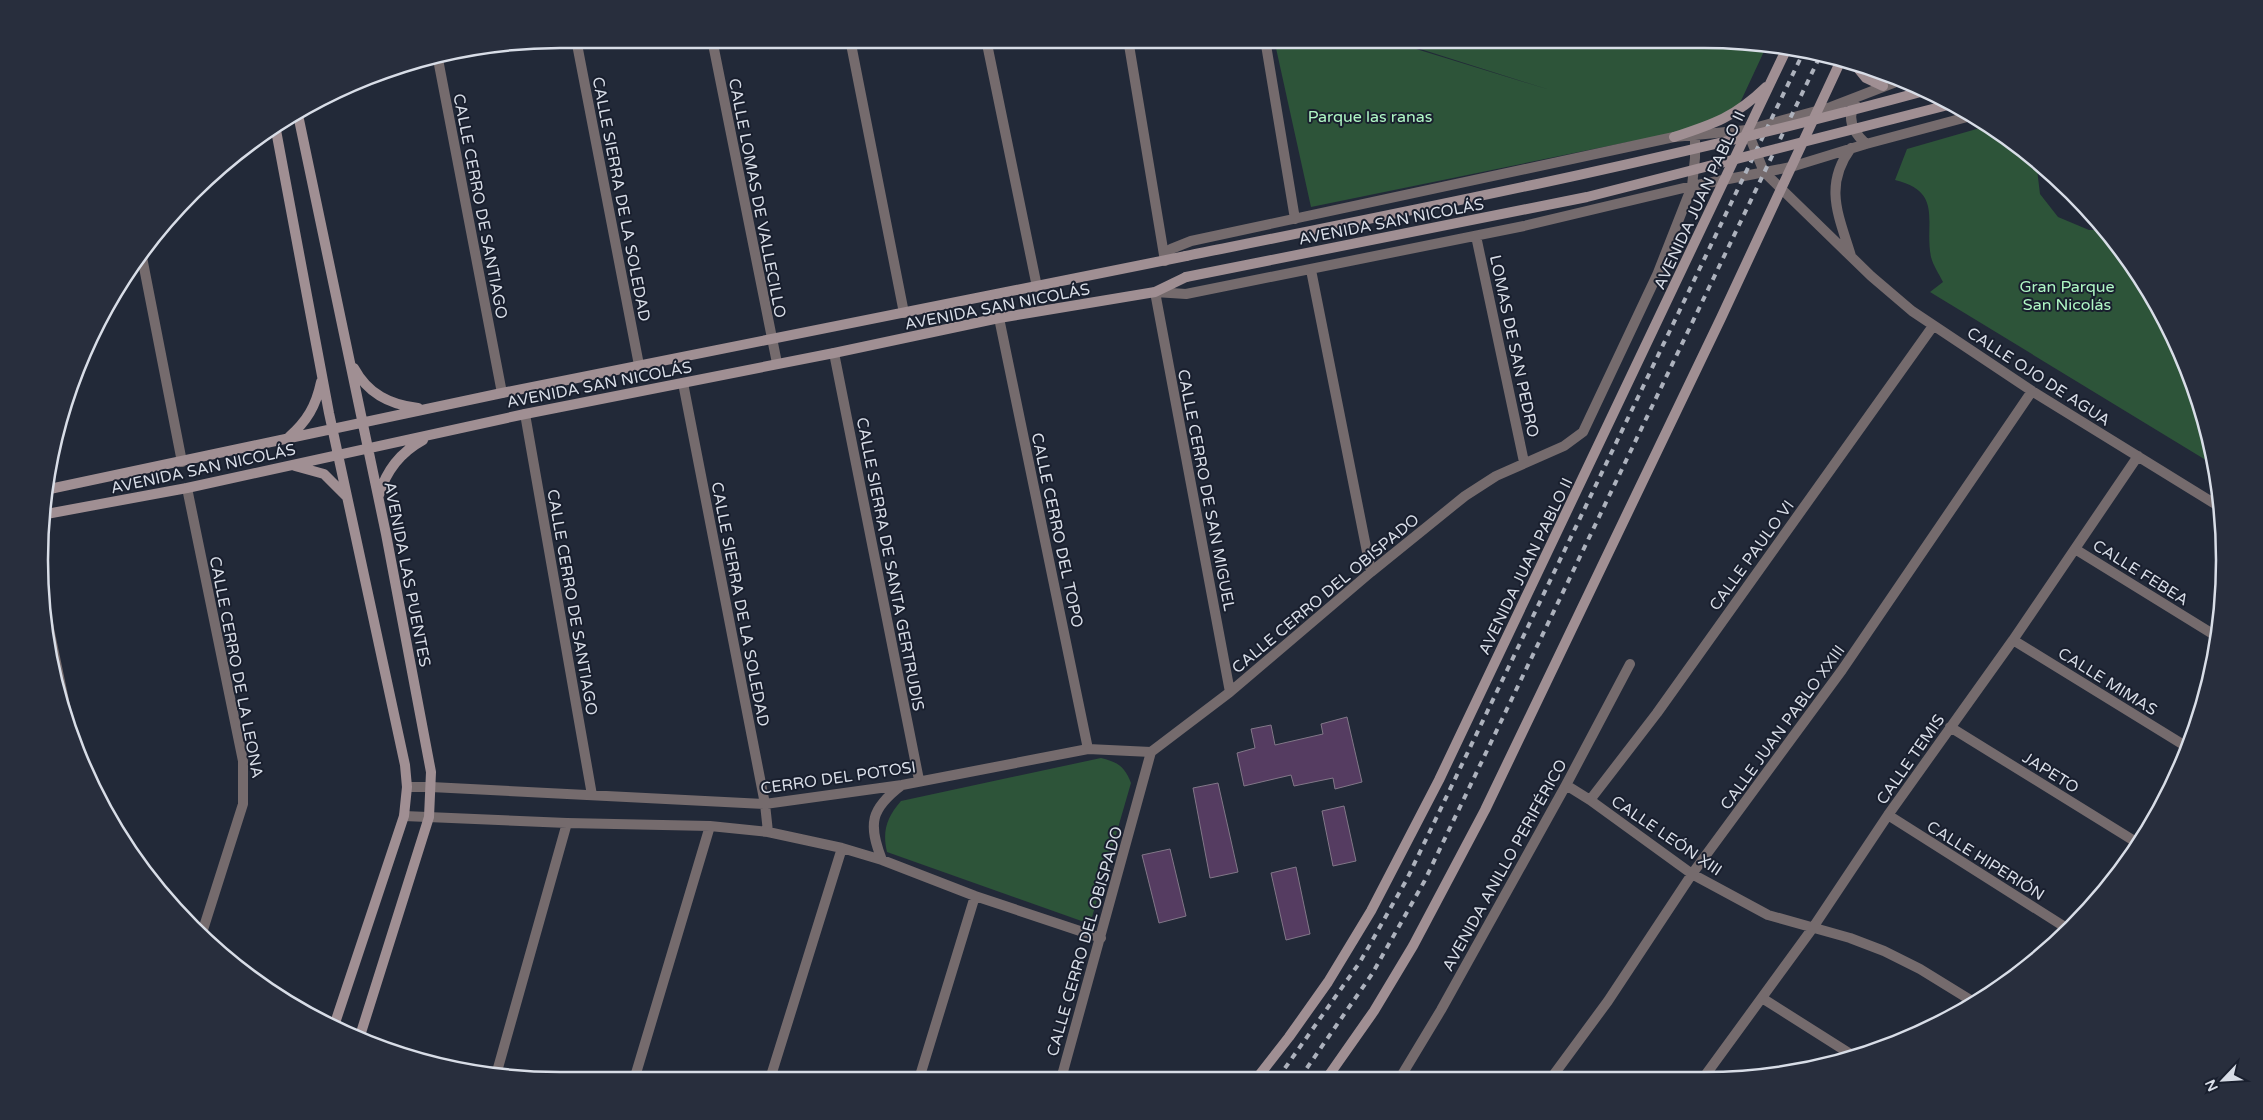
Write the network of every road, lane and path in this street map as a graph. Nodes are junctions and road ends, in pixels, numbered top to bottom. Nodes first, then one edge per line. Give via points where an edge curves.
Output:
1 (578, 48) edge
2 (714, 48) edge
3 (852, 48) edge
4 (988, 48) edge
5 (1130, 48) edge
6 (1266, 48) edge
7 (1784, 54) edge
8 (439, 62) edge
9 (1839, 66) edge
10 (1862, 73) edge
11 (1770, 82) junction
12 (1890, 84) edge
13 (1883, 86) junction
14 (1914, 93) edge
15 (1859, 96) junction
16 (1942, 107) edge
17 (1819, 110) junction
18 (1963, 118) edge
19 (299, 119) edge
20 (1747, 130) junction
21 (277, 133) edge
22 (1695, 136) junction
23 (1674, 137) junction
24 (1866, 144) junction
25 (1851, 148) junction
26 (1791, 167) junction
27 (1764, 172) junction
28 (1726, 180) junction
29 (1692, 186) junction
30 (1780, 189) junction
31 (1295, 219) junction
32 (1476, 236) junction
33 (1851, 257) junction
34 (1165, 261) junction
35 (143, 262) edge
36 (1311, 270) junction
37 (1037, 287) junction
38 (1155, 292) junction
39 (904, 313) junction
40 (999, 318) junction
41 (1933, 326) junction
42 (771, 340) junction
43 (834, 353) junction
44 (348, 356) junction
45 (776, 363) junction
46 (639, 365) junction
47 (322, 376) junction
48 (683, 382) junction
49 (2032, 391) junction
50 (502, 393) junction
51 (427, 409) junction
52 (526, 414) junction
53 (362, 423) junction
54 (332, 429) junction
55 (432, 434) junction
56 (287, 438) junction
57 (368, 448) junction
58 (339, 456) junction
59 (2138, 456) junction
60 (182, 462) junction
61 (1524, 462) junction
62 (292, 465) junction
63 (53, 488) edge
64 (186, 488) junction
65 (348, 497) junction
66 (378, 498) junction
67 (2212, 502) edge
68 (50, 513) edge
69 (2075, 550) junction
70 (1371, 572) junction
71 (2210, 632) edge
72 (2013, 640) junction
73 (1630, 664) dead end
74 (1230, 692) junction
75 (1950, 727) junction
76 (2181, 743) edge
77 (1088, 748) junction
78 (1151, 752) junction
79 (919, 780) junction
80 (902, 784) junction
81 (1566, 785) junction
82 (407, 787) junction
83 (431, 787) junction
84 (592, 795) junction
85 (1590, 800) junction
86 (765, 804) junction
87 (404, 816) junction
88 (1888, 816) junction
89 (429, 817) junction
90 (568, 823) junction
91 (710, 826) junction
92 (768, 832) junction
93 (2132, 840) edge
94 (842, 848) junction
95 (882, 860) junction
96 (1692, 874) junction
97 (975, 896) junction
98 (2062, 925) edge
99 (204, 927) edge
100 (1812, 929) junction
101 (1101, 938) junction
102 (1762, 998) junction
103 (1968, 998) edge
104 (336, 1021) edge
105 (361, 1032) edge
106 (1847, 1052) edge
107 (498, 1068) edge
108 (636, 1072) edge
109 (772, 1072) edge
110 (921, 1072) edge
111 (1063, 1072) edge
112 (1262, 1072) edge
113 (1331, 1072) edge
114 (1404, 1072) edge
115 (1556, 1072) edge
116 (1708, 1072) edge

1 - 46 street, CALLE SIERRA DE LA SOLEDAD
2 - 42 street, CALLE LOMAS DE VALLECILLO
3 - 39 street
4 - 37 street
5 - 34 street
6 - 31 street
7 - 11 street, AVENIDA JUAN PABLO II
8 - 50 street, CALLE CERRO DE SANTIAGO
9 - 17 street
10 - 13 street
11 - 20 street, AVENIDA JUAN PABLO II
11 - 23 street via 1738,112
12 - 13 street
13 - 15 street
14 - 34 street, AVENIDA SAN NICOLÁS, bridge via 1518,189
15 - 17 street
15 - 24 street via 1852,108 1851,122 1856,134
16 - 38 street, AVENIDA SAN NICOLÁS, bridge via 1588,197 1186,277
17 - 20 street
17 - 26 street
18 - 24 street
19 - 44 street, AVENIDA LAS PUENTES
20 - 22 street
20 - 27 street, CALLE OJO DE AGUA
20 - 28 street, AVENIDA JUAN PABLO II
21 - 47 street
22 - 23 street
22 - 29 street, CALLE CERRO DEL OBISPADO
23 - 31 street
24 - 25 street
25 - 26 street
25 - 33 street via 1837,171 1834,184 1837,210
26 - 27 street
26 - 30 street
27 - 28 street
27 - 30 street, CALLE OJO DE AGUA
28 - 29 street
28 - 112 street, AVENIDA JUAN PABLO II via 1443,772 1371,911 1328,982
29 - 32 street
29 - 61 street, CALLE CERRO DEL OBISPADO via 1657,275 1583,432 1564,446
30 - 33 street, CALLE OJO DE AGUA
30 - 113 street via 1485,810 1413,946 1374,1011
31 - 34 street via 1190,240 1170,249
32 - 36 street
32 - 61 street, LOMAS DE SAN PEDRO
33 - 41 street, CALLE OJO DE AGUA
34 - 37 street, AVENIDA SAN NICOLÁS
35 - 60 street
36 - 38 street via 1186,294
36 - 70 street
37 - 39 street, AVENIDA SAN NICOLÁS
38 - 40 street, AVENIDA SAN NICOLÁS
38 - 74 street, CALLE CERRO DE SAN MIGUEL
39 - 42 street, AVENIDA SAN NICOLÁS
40 - 43 street, AVENIDA SAN NICOLÁS
40 - 77 street, CALLE CERRO DEL TOPO
41 - 49 street, CALLE OJO DE AGUA
41 - 85 street, CALLE PAULO VI via 1657,713
42 - 45 street, CALLE LOMAS DE VALLECILLO
42 - 46 street, AVENIDA SAN NICOLÁS
43 - 45 street, AVENIDA SAN NICOLÁS
43 - 79 street, CALLE SIERRA DE SANTA GERTRUDIS
44 - 51 street via 360,379 374,394 393,403
44 - 53 street, AVENIDA LAS PUENTES
45 - 48 street, AVENIDA SAN NICOLÁS
46 - 50 street, AVENIDA SAN NICOLÁS
47 - 54 street
47 - 56 street via 313,410 303,425
48 - 52 street, AVENIDA SAN NICOLÁS
48 - 86 street, CALLE SIERRA DE LA SOLEDAD
49 - 59 street, CALLE OJO DE AGUA
49 - 96 street, CALLE JUAN PABLO XXIII via 1842,670
50 - 51 street, AVENIDA SAN NICOLÁS
51 - 53 street, AVENIDA SAN NICOLÁS
52 - 55 street, AVENIDA SAN NICOLÁS
52 - 84 street, CALLE CERRO DE SANTIAGO
53 - 54 street, AVENIDA SAN NICOLÁS
53 - 57 street, AVENIDA LAS PUENTES
54 - 56 street, AVENIDA SAN NICOLÁS
54 - 58 street
55 - 57 street, AVENIDA SAN NICOLÁS
55 - 66 street via 414,444 390,468
56 - 60 street, AVENIDA SAN NICOLÁS
57 - 58 street, AVENIDA SAN NICOLÁS
57 - 66 street, AVENIDA LAS PUENTES
58 - 62 street, AVENIDA SAN NICOLÁS
58 - 65 street
59 - 67 street, CALLE OJO DE AGUA
59 - 69 street, CALLE TEMIS
60 - 63 street, AVENIDA SAN NICOLÁS
61 - 70 street, CALLE CERRO DEL OBISPADO via 1465,496
62 - 64 street, AVENIDA SAN NICOLÁS
62 - 65 street via 324,474
64 - 68 street, AVENIDA SAN NICOLÁS
64 - 99 street, CALLE CERRO DE LA LEONA via 243,761 244,784 243,804
65 - 82 street
66 - 83 street, AVENIDA LAS PUENTES via 431,772
69 - 71 street, CALLE FEBEA
69 - 72 street, CALLE TEMIS
70 - 74 street, CALLE CERRO DEL OBISPADO
72 - 75 street, CALLE TEMIS
72 - 76 street, CALLE MIMAS
73 - 81 street, AVENIDA ANILLO PERIFÉRICO
74 - 78 street, CALLE CERRO DEL OBISPADO
75 - 88 street, CALLE TEMIS
75 - 93 street, JAPETO
77 - 78 street, CERRO DEL POTOSI
77 - 79 street, CERRO DEL POTOSI
78 - 101 street, CALLE CERRO DEL OBISPADO
79 - 80 street, CERRO DEL POTOSI
80 - 86 street, CERRO DEL POTOSI
80 - 95 street via 882,801 876,816 874,834
81 - 85 street, CALLE LEÓN XIII
81 - 114 street, AVENIDA ANILLO PERIFÉRICO
82 - 83 street, CERRO DEL POTOSI
82 - 87 street
83 - 84 street, CERRO DEL POTOSI
83 - 89 street, AVENIDA LAS PUENTES
84 - 86 street, CERRO DEL POTOSI
85 - 96 street, CALLE LEÓN XIII
86 - 92 street, CALLE SIERRA DE LA SOLEDAD
87 - 89 street
87 - 104 street
88 - 98 street, CALLE HIPERIÓN
88 - 100 street, CALLE TEMIS
89 - 90 street
89 - 105 street, AVENIDA LAS PUENTES
90 - 91 street
90 - 107 street
91 - 92 street
91 - 108 street
92 - 94 street
94 - 95 street
94 - 109 street
95 - 97 street
96 - 100 street, CALLE LEÓN XIII via 1768,915
96 - 115 street, CALLE JUAN PABLO XXIII via 1608,1001
97 - 101 street
97 - 110 street
100 - 102 street, CALLE TEMIS
100 - 103 street, CALLE LEÓN XIII via 1884,951
101 - 111 street, CALLE CERRO DEL OBISPADO
102 - 106 street
102 - 116 street, CALLE TEMIS

